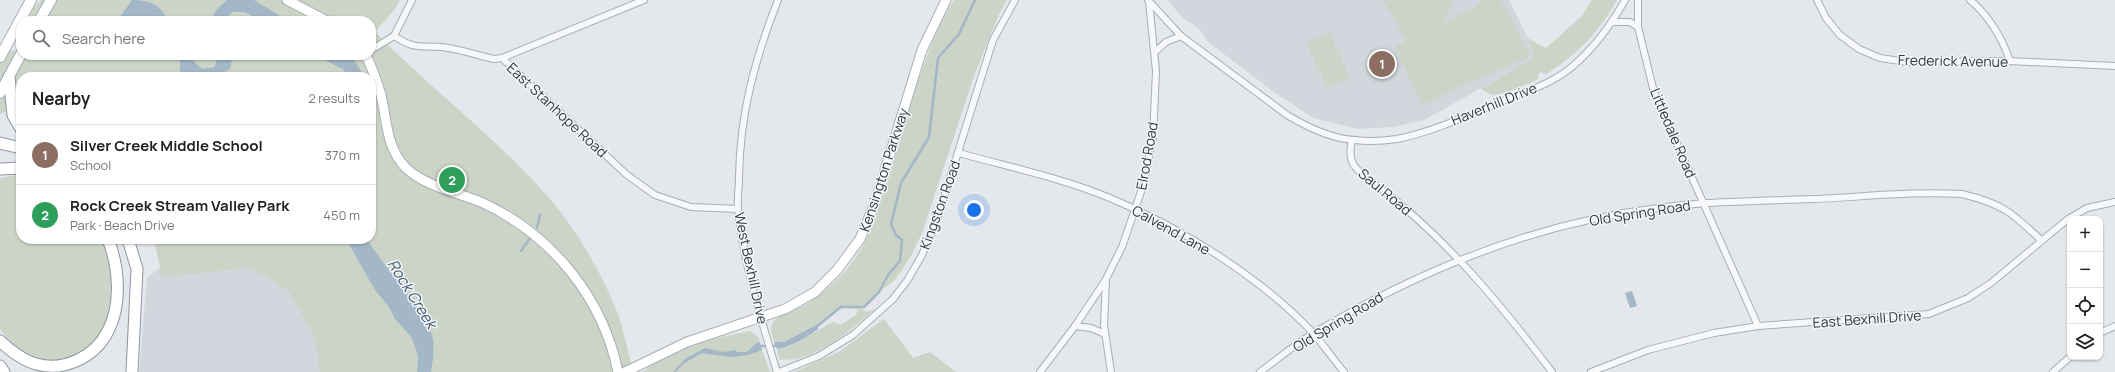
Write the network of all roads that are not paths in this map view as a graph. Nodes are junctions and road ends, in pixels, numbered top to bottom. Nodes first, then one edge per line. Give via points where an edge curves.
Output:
1 (31, 0) edge
2 (51, 0) edge
3 (287, 0) edge
4 (412, 0) edge
5 (644, 0) edge
6 (778, 0) edge
7 (946, 0) edge
8 (1015, 0) edge
9 (1148, 0) edge
10 (1625, 0) edge
11 (1638, 0) edge
12 (1817, 0) edge
13 (1970, 0) edge
14 (21, 16) edge
15 (42, 16) edge
16 (317, 16) edge
17 (1612, 22) junction
18 (16, 26) edge
19 (1638, 27) junction
20 (394, 36) junction
21 (1181, 36) junction
22 (376, 47) edge
23 (1155, 52) junction
24 (0, 57) edge
25 (502, 58) junction
26 (18, 60) edge
27 (368, 60) edge
28 (2010, 61) junction
29 (2115, 66) edge
30 (374, 72) edge
31 (9, 76) junction
32 (376, 77) edge
33 (0, 93) edge
34 (16, 120) edge
35 (1352, 140) junction
36 (0, 143) edge
37 (16, 147) edge
38 (959, 154) junction
39 (0, 168) edge
40 (16, 168) edge
41 (2115, 202) edge
42 (1703, 203) junction
43 (738, 209) junction
44 (1135, 209) junction
45 (2041, 240) junction
46 (110, 244) edge
47 (129, 244) edge
48 (1459, 259) junction
49 (1106, 279) junction
50 (761, 318) junction
51 (1075, 326) junction
52 (1758, 326) junction
53 (2115, 326) edge
54 (2103, 332) edge
55 (1105, 334) junction
56 (1313, 334) junction
57 (0, 341) edge
58 (2067, 360) edge
59 (0, 366) edge
60 (4, 372) edge
61 (132, 372) edge
62 (618, 372) edge
63 (626, 372) edge
64 (778, 372) edge
65 (1040, 372) edge
66 (1111, 372) edge
67 (1260, 372) edge
68 (1344, 372) edge
69 (1552, 372) edge
70 (1590, 372) edge
71 (2053, 372) edge

1 - 14 main road
2 - 15 main road
3 - 16 street
4 - 20 street
5 - 25 street
6 - 43 street, West Bexhill Drive via 759,49 746,102 740,147
7 - 50 street, Kensington Parkway via 922,50 874,206 860,240 838,270 815,292 785,309
8 - 38 street, Kingston Road via 993,40
9 - 21 street
9 - 23 street, Elrod Road
10 - 17 street, Haverhill Drive
11 - 19 street, Littledale Road
12 - 28 street, Frederick Avenue via 1826,18 1840,35 1859,49 1877,57 1907,62
13 - 28 street via 1989,21 2006,49
17 - 19 street via 1630,22
17 - 35 street, Haverhill Drive via 1594,46 1572,67 1545,84 1418,134 1384,141
18 - 24 main road
19 - 42 street, Littledale Road via 1654,92
20 - 22 street
20 - 25 street, East Stanhope Road via 406,44 419,48 442,47 494,59
21 - 23 street via 1166,42
21 - 35 street via 1287,115 1304,125
23 - 44 street, Elrod Road via 1156,90 1152,137
25 - 43 street, East Stanhope Road via 627,175 655,194 691,207
26 - 31 main road
27 - 30 street
28 - 29 street, Frederick Avenue
31 - 33 main road
31 - 34 highway via 13,115
32 - 62 street via 389,138 406,168 422,179 508,216 544,242 575,276 600,317 610,341
35 - 48 street, Saul Road via 1350,158 1356,168 1397,201
36 - 37 highway
38 - 44 street, Calvend Lane via 1070,183
38 - 64 street, Kingston Road via 935,226 921,257 893,299 853,335 819,356
39 - 40 highway
41 - 45 street, East Bexhill Drive via 2087,208
42 - 45 street, Old Spring Road via 1962,194 1984,200 2010,212
42 - 48 street, Old Spring Road via 1656,208 1579,222 1528,235
42 - 52 street, Littledale Road
43 - 50 street, West Bexhill Drive
44 - 49 street, Elrod Road via 1122,247
44 - 56 street, Calvend Lane via 1183,234 1233,266
45 - 52 street, East Bexhill Drive via 1991,283 1962,301 1929,314
46 - 57 highway via 116,264 116,300 108,332 99,345 77,361 48,366 22,358
47 - 61 highway via 136,270 137,292
48 - 56 street, Old Spring Road via 1396,289
48 - 69 street, Saul Road via 1506,311
49 - 51 street
49 - 55 street, Elrod Road
50 - 63 street, Kensington Parkway via 683,344
50 - 64 street, West Bexhill Drive
51 - 55 street via 1091,328
51 - 65 street
52 - 70 street, East Bexhill Drive via 1714,333 1648,350
53 - 54 street
55 - 66 street, Elrod Road
56 - 67 street, Old Spring Road
56 - 68 street, Calvend Lane
58 - 71 street
59 - 60 highway

